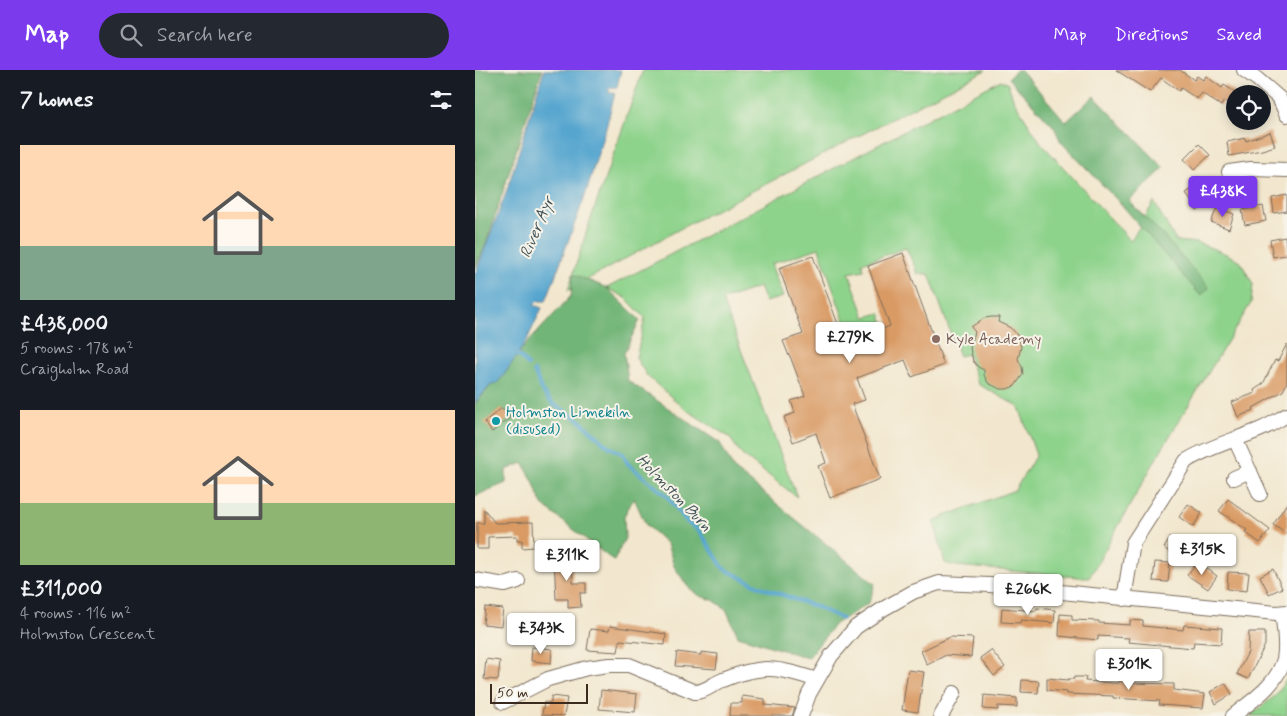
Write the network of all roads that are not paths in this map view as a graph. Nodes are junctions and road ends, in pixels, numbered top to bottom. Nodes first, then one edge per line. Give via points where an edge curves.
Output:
1 (1244, 70) edge
2 (1287, 115) edge
3 (1287, 170) edge
4 (1229, 172) dead end
5 (1287, 414) edge
6 (1235, 439) junction
7 (1250, 471) junction
8 (1234, 478) dead end
9 (1260, 494) dead end
10 (475, 580) edge
11 (519, 581) dead end
12 (1124, 599) junction
13 (1284, 612) edge
14 (817, 680) junction
15 (955, 693) dead end
16 (503, 702) dead end
17 (801, 716) edge
18 (941, 716) edge
19 (1233, 716) edge

1 - 2 street via 1279,98
3 - 4 street
5 - 6 street via 1261,430
6 - 7 street
6 - 12 street via 1186,461 1133,543
7 - 8 street
7 - 9 street
10 - 11 street via 505,585
12 - 13 street
12 - 14 street via 939,583 913,592 856,628 831,656
13 - 19 street via 1285,658 1278,673 1259,695
14 - 16 street via 791,671 762,669 736,675 695,692 629,666 609,665 548,679
14 - 17 street
15 - 18 street

